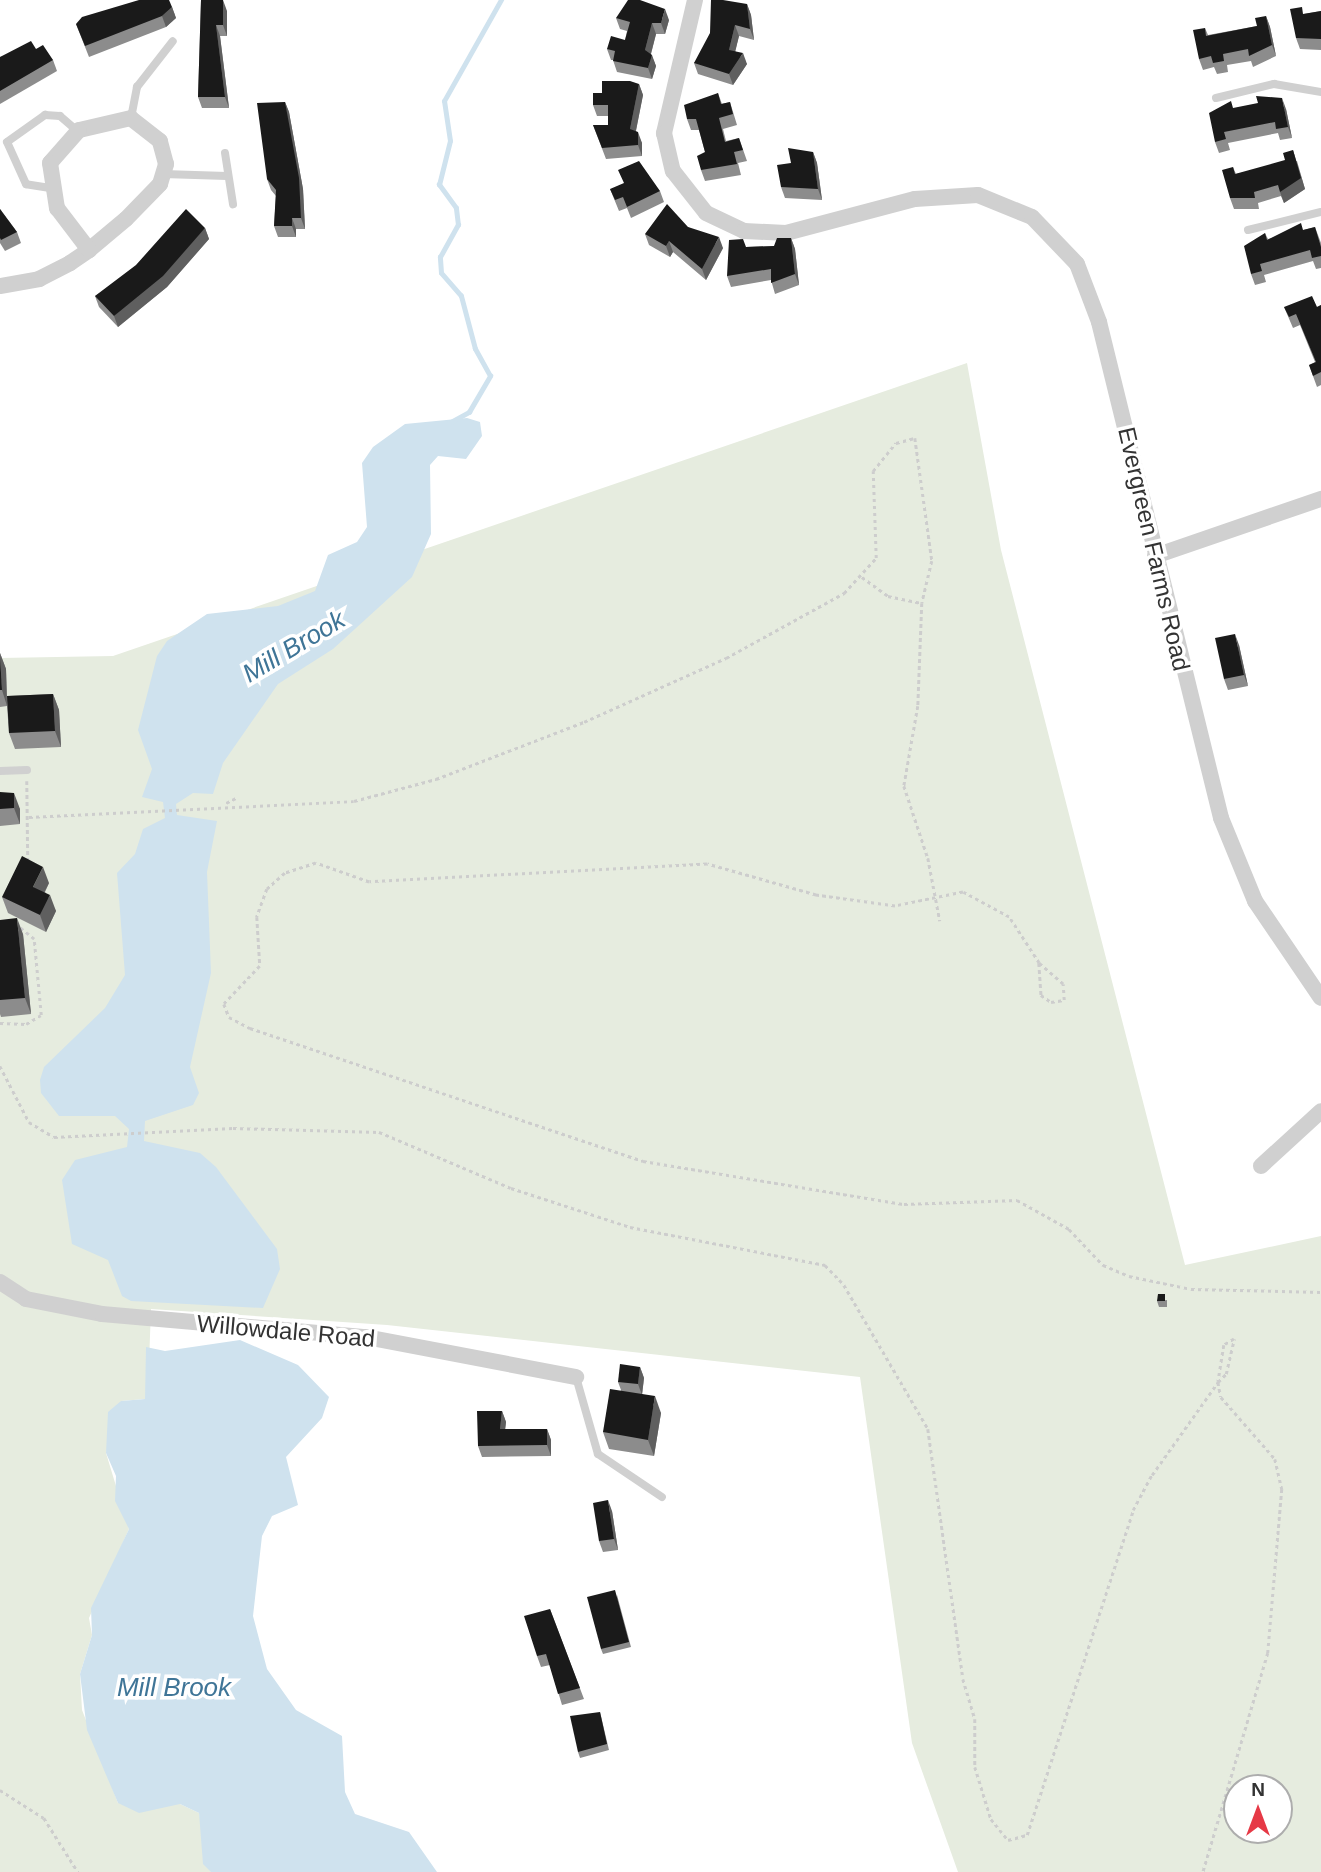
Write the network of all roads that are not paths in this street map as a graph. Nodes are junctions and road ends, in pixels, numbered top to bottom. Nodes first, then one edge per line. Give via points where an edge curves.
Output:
1 (695, 0) edge
2 (173, 41) dead end
3 (1321, 92) edge
4 (1216, 98) dead end
5 (131, 118) junction
6 (77, 131) junction
7 (225, 153) dead end
8 (163, 174) junction
9 (227, 176) junction
10 (50, 188) junction
11 (233, 204) dead end
12 (1321, 212) edge
13 (1248, 230) dead end
14 (89, 250) junction
15 (0, 286) edge
16 (1321, 499) edge
17 (1155, 556) junction
18 (0, 771) edge
19 (27, 771) road end
20 (1321, 998) edge
21 (1321, 1111) edge
22 (1261, 1166) dead end
23 (0, 1282) edge
24 (576, 1377) joint
25 (662, 1497) dead end

1 - 17 street, Evergreen Farms Road via 664,133 673,172 706,213 744,231 786,233 915,199 964,194 1005,203 1044,226 1077,264 1100,322
2 - 5 lane via 137,87
3 - 4 lane via 1274,85
5 - 6 street
5 - 8 street via 160,141
6 - 10 street via 53,153
6 - 10 lane via 60,116 45,115 7,142 26,184
7 - 9 lane
8 - 9 lane
8 - 14 street via 139,207
9 - 11 lane
10 - 14 street
12 - 13 lane
14 - 15 street via 39,279
16 - 17 street
17 - 20 street, Evergreen Farms Road via 1207,774 1234,857 1255,901
18 - 19 lane
21 - 22 street
23 - 24 street, Willowdale Road via 26,1298 102,1314 366,1337
24 - 25 lane via 598,1454

